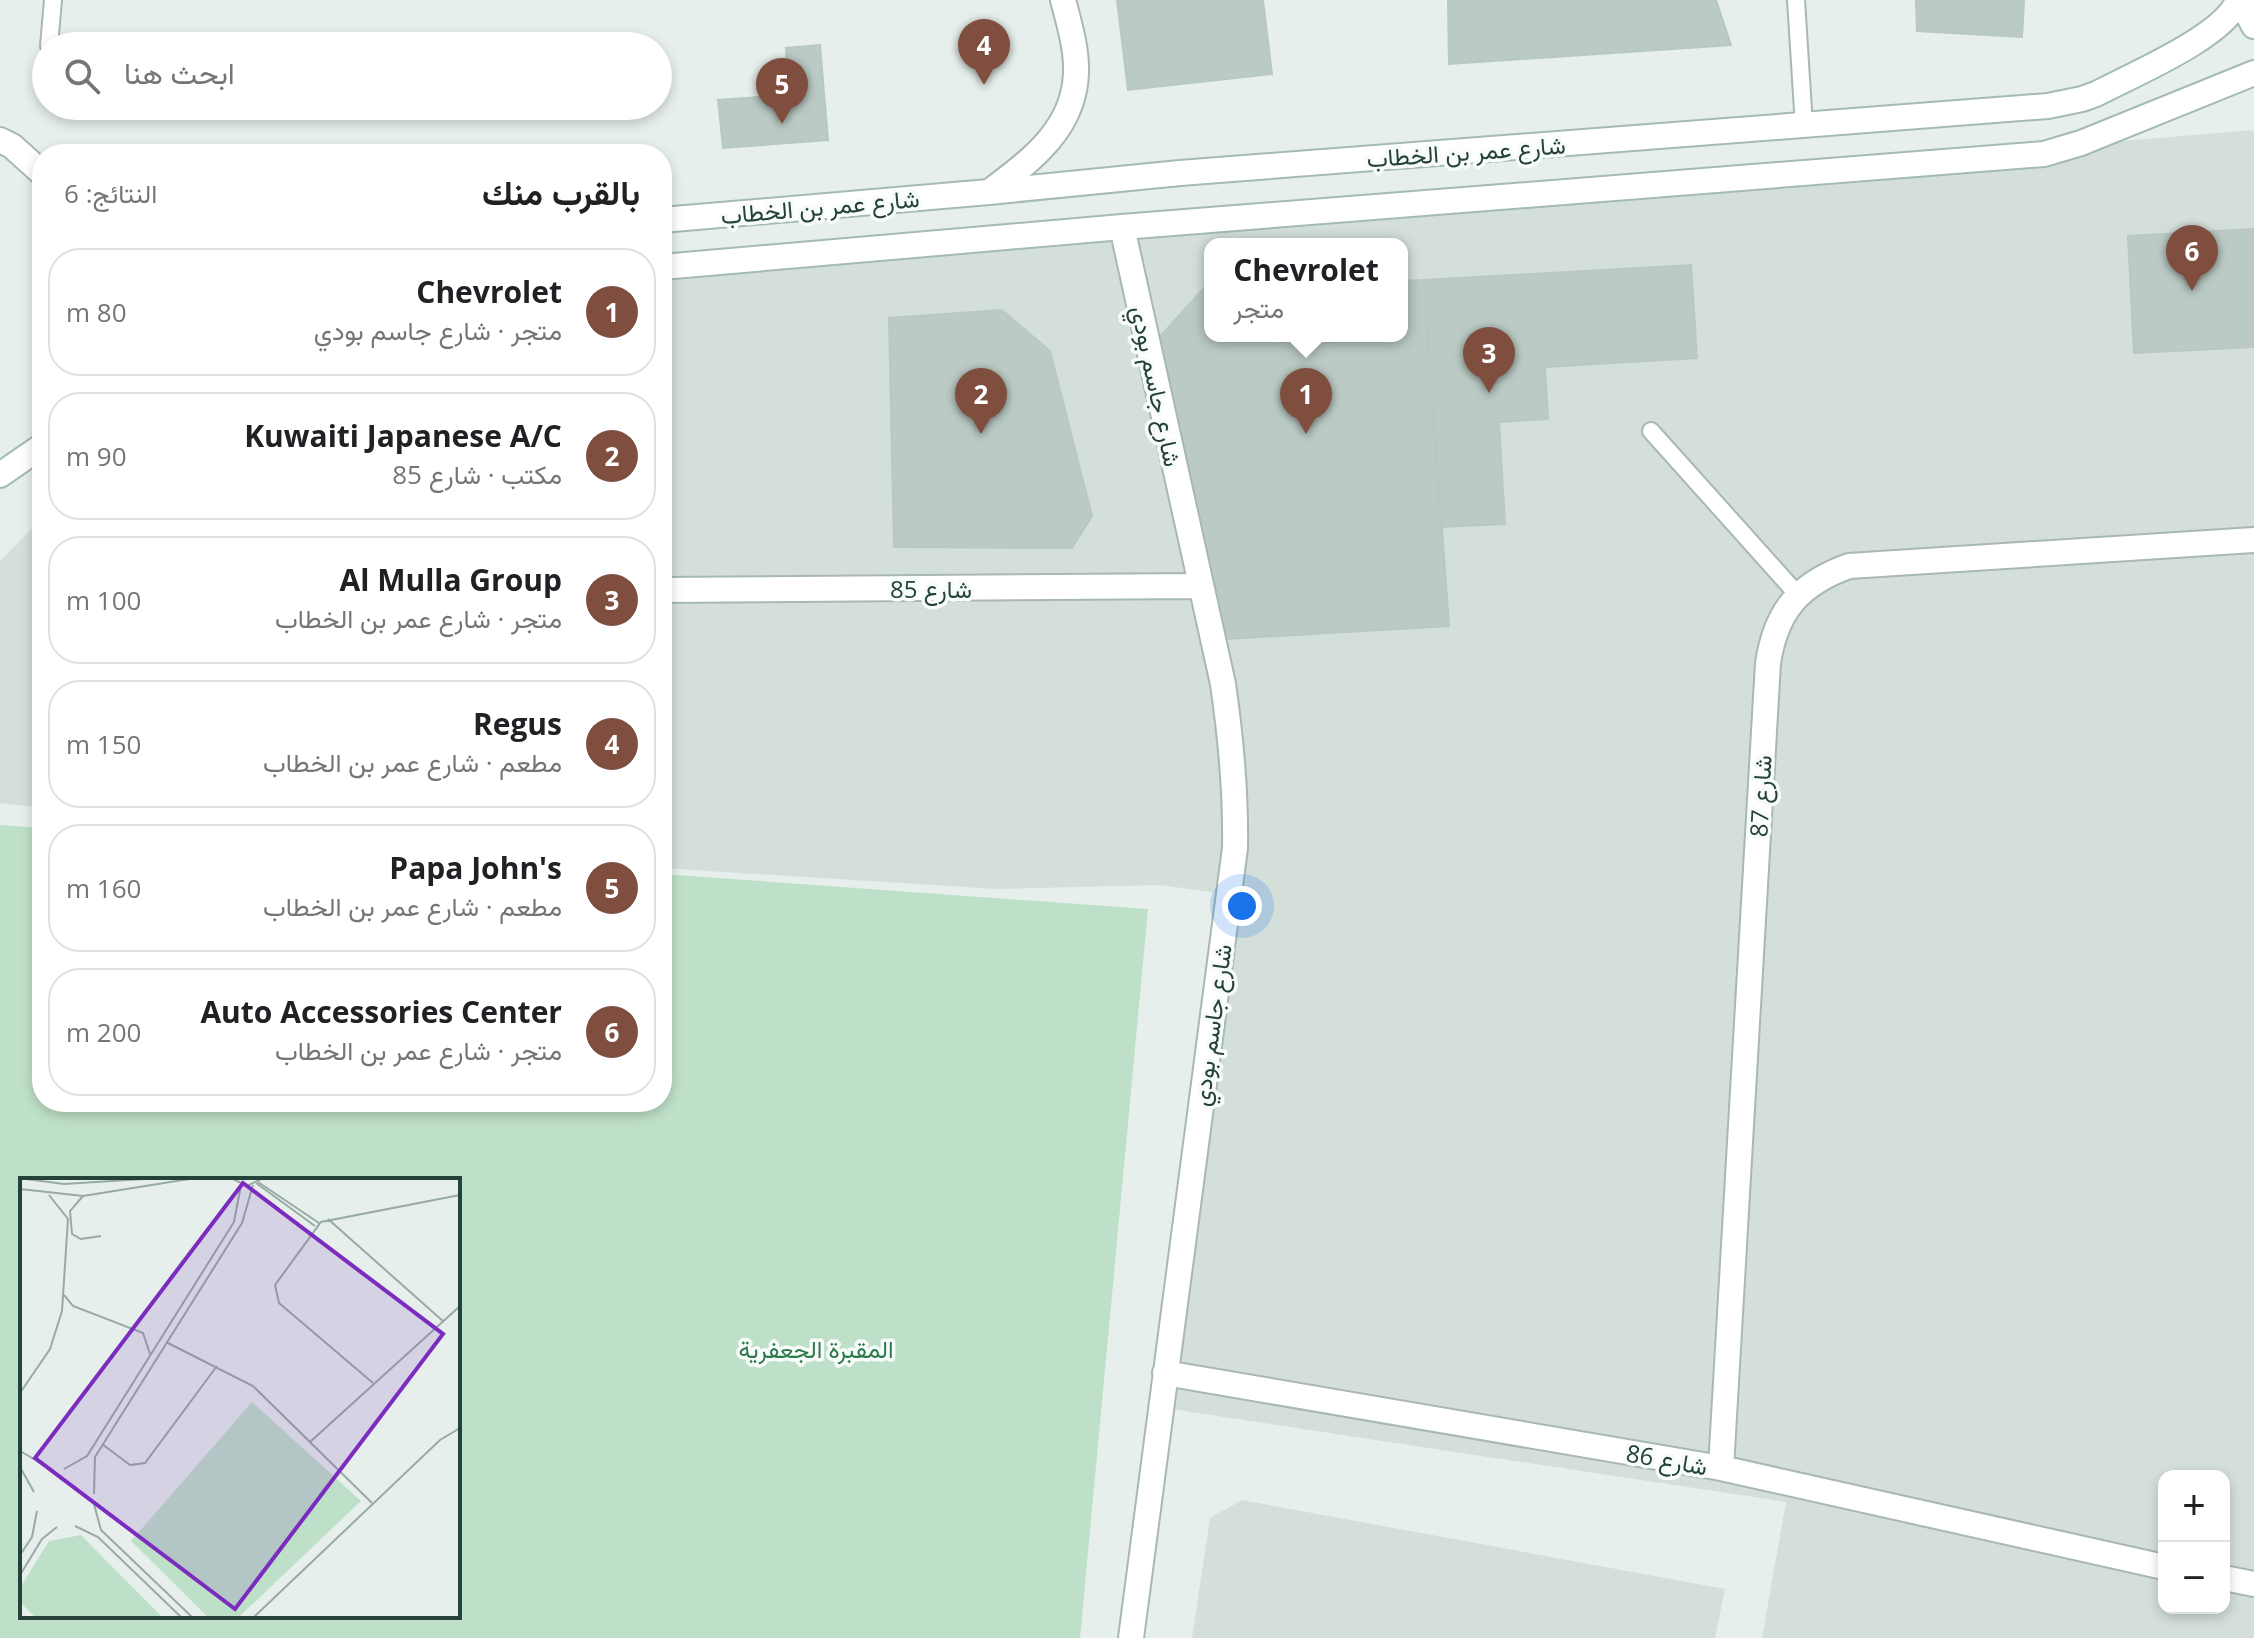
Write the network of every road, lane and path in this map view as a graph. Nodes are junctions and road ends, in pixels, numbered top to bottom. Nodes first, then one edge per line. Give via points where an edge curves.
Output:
1 (53, 0) edge
2 (1063, 0) edge
3 (1796, 0) edge
4 (2239, 0) edge
5 (2254, 26) edge
6 (50, 32) edge
7 (2254, 73) edge
8 (0, 119) edge
9 (1804, 126) junction
10 (0, 140) edge
11 (22, 156) junction
12 (32, 164) edge
13 (989, 192) junction
14 (672, 219) edge
15 (1122, 227) junction
16 (672, 266) edge
17 (1651, 431) dead end
18 (32, 453) edge
19 (3, 474) edge
20 (2254, 540) edge
21 (1200, 586) junction
22 (672, 590) edge
23 (1798, 595) junction
24 (1165, 1373) junction
25 (1721, 1468) junction
26 (2158, 1566) edge
27 (2230, 1579) edge
28 (2254, 1584) edge
29 (1131, 1638) edge

1 - 6 lane
2 - 13 street via 1074,46 1073,97 1050,141
3 - 9 lane
4 - 5 street
4 - 9 street, شارع عمر بن الخطاب via 2228,16 2188,46 2082,99
7 - 15 street, شارع عمر بن الخطاب via 2044,154
8 - 11 street
9 - 13 street, شارع عمر بن الخطاب
10 - 11 street
11 - 12 street
13 - 14 street, شارع عمر بن الخطاب
15 - 16 street, شارع عمر بن الخطاب
15 - 21 street, شارع جاسم بودي
17 - 23 lane
18 - 19 street
20 - 23 street, شارع 87 via 1864,564 1835,571
21 - 22 street, شارع 85
21 - 24 street, شارع جاسم بودي via 1229,722 1235,848
23 - 25 street, شارع 87 via 1772,634 1768,663
24 - 25 street, شارع 86
24 - 29 street, شارع جاسم بودي
25 - 26 street, شارع 86
27 - 28 street

